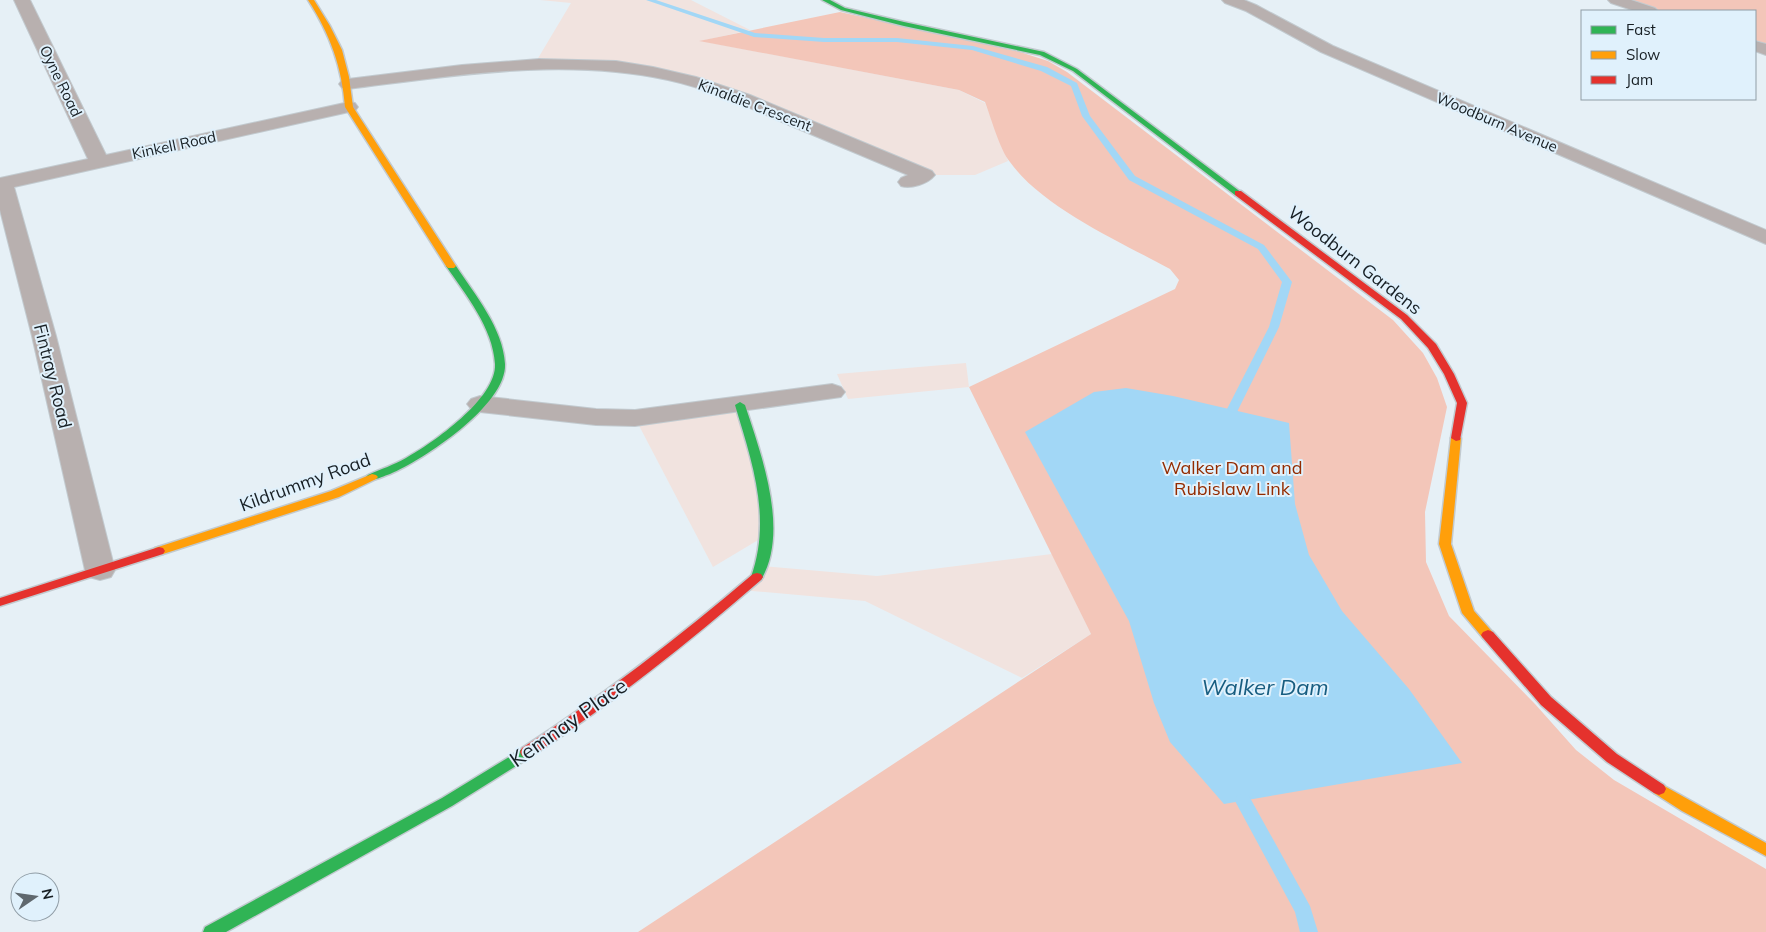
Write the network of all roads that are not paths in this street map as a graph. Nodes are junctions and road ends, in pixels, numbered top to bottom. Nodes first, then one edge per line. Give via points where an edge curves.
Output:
1 (22, 0) edge
2 (311, 0) edge
3 (826, 0) edge
4 (1230, 0) edge
5 (1616, 0) edge
6 (1647, 10) edge
7 (348, 84) junction
8 (349, 107) junction
9 (99, 162) junction
10 (908, 182) dead end
11 (2, 184) edge
12 (1766, 238) edge
13 (832, 392) dead end
14 (480, 404) junction
15 (740, 406) junction
16 (100, 570) junction
17 (0, 602) edge
18 (1766, 850) edge
19 (211, 932) edge

1 - 9 street, Oyne Road
2 - 7 street via 328,23 342,52
3 - 18 street, Woodburn Gardens via 843,9 904,24 1042,53 1075,70 1404,317 1432,346 1462,403 1445,544 1468,613 1546,701 1612,758 1687,807
4 - 12 street, Woodburn Avenue via 1327,49
5 - 6 street
7 - 8 street
7 - 10 street, Kinaldie Crescent via 534,65 577,64 653,71 722,89 926,175
8 - 9 street, Kinkell Road
8 - 14 street, Kildrummy Road via 492,330 501,367 494,385
9 - 11 street, Kinkell Road
11 - 16 street, Fintray Road via 44,336
13 - 15 street
14 - 15 street via 596,417 635,418
14 - 16 street, Kildrummy Road via 451,433 416,457 335,494
15 - 19 street, Kemnay Place via 763,485 765,536 758,576 682,641 562,730 447,802
16 - 17 street, Kildrummy Road

